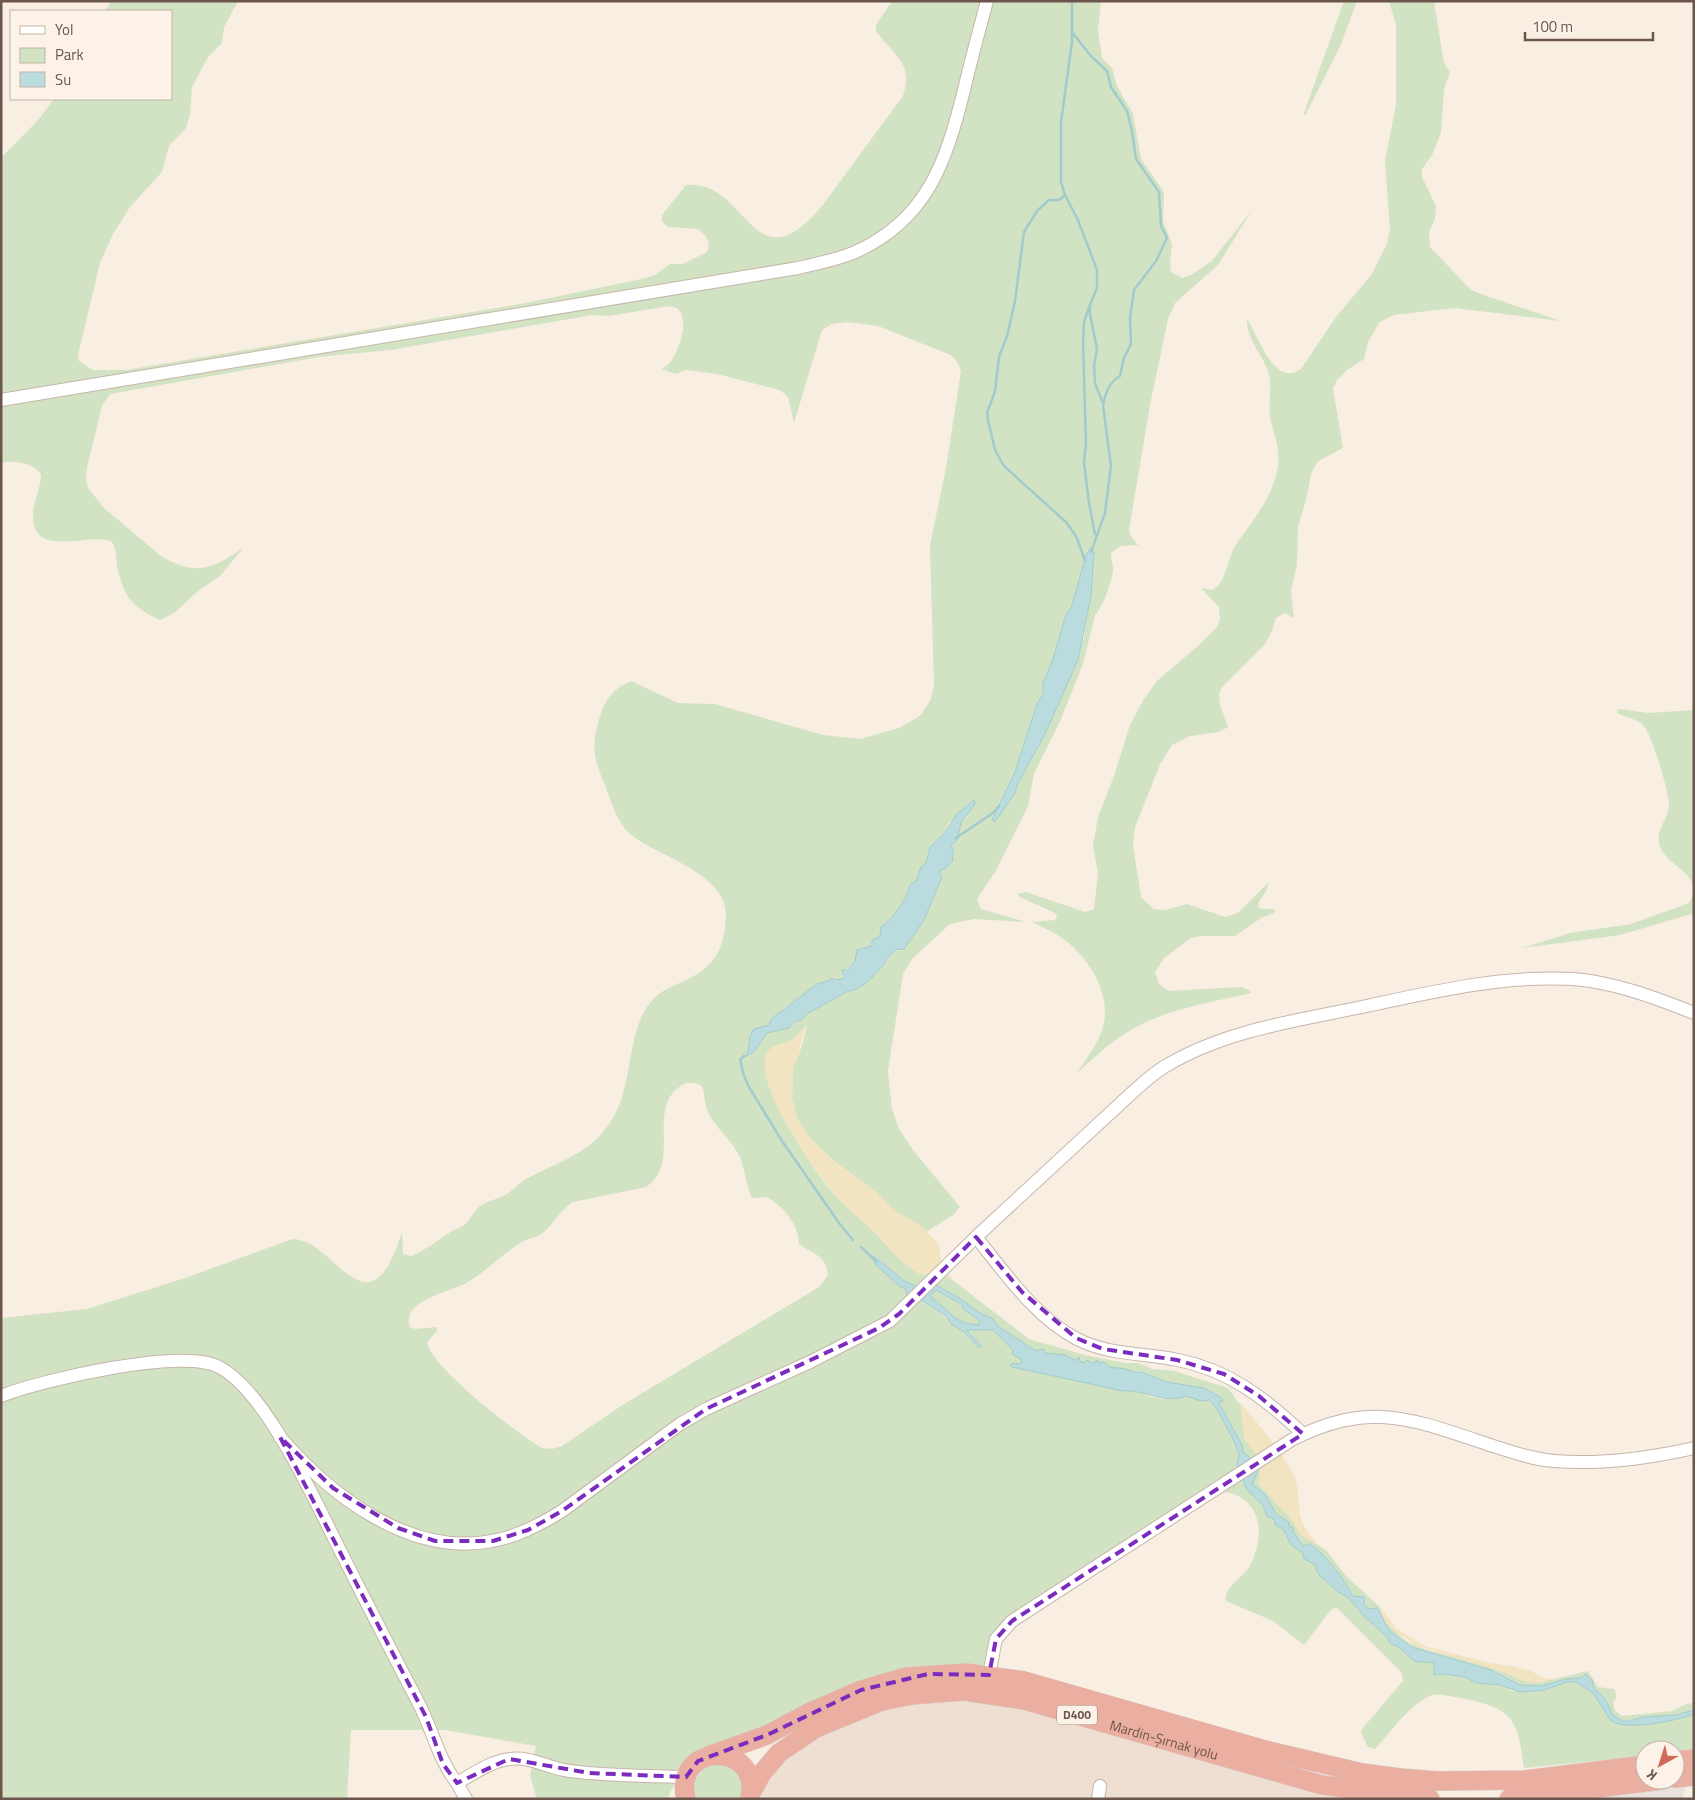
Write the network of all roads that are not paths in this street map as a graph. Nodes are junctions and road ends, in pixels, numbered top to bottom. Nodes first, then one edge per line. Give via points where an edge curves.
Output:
1 (987, 1) edge
2 (1, 400) edge
3 (1694, 1013) edge
4 (976, 1237) junction
5 (1, 1396) edge
6 (1298, 1436) junction
7 (280, 1437) junction
8 (1694, 1448) edge
9 (989, 1675) junction
10 (708, 1756) junction
11 (1635, 1766) edge
12 (457, 1783) junction
13 (1635, 1783) edge
14 (683, 1790) edge
15 (1320, 1792) edge
16 (750, 1796) edge
17 (466, 1799) edge
18 (1430, 1799) edge
19 (1509, 1799) edge

1 - 2 street via 953,134 934,180 904,220 852,253 780,271
3 - 4 street via 1602,984 1535,979 1406,997 1234,1037 1162,1068
4 - 6 street via 1022,1292 1076,1338 1103,1349 1177,1360 1224,1374 1259,1396
4 - 7 street via 908,1306 879,1328 706,1409 680,1424 556,1514 528,1530 493,1541 456,1544 435,1541 398,1528 321,1479
5 - 7 street via 97,1372 198,1360 220,1366 239,1381
6 - 8 street via 1352,1418 1386,1416 1553,1461 1602,1461
6 - 9 street via 1012,1621 996,1639
7 - 12 street via 426,1717 443,1764
9 - 10 highway via 945,1672 881,1683 831,1702 761,1738
9 - 11 highway via 1024,1681 1265,1750 1381,1776 1437,1781 1525,1780
10 - 14 highway via 694,1764
10 - 16 highway via 724,1756 739,1763 749,1777
12 - 14 street via 491,1764 510,1759 532,1760 567,1771
12 - 17 street
13 - 19 highway
15 - 16 highway, Mardin-Şırnak yolu / D400 via 1024,1700 945,1691 882,1701 816,1728 779,1753 762,1773
15 - 18 highway, Mardin-Şırnak yolu / D400

